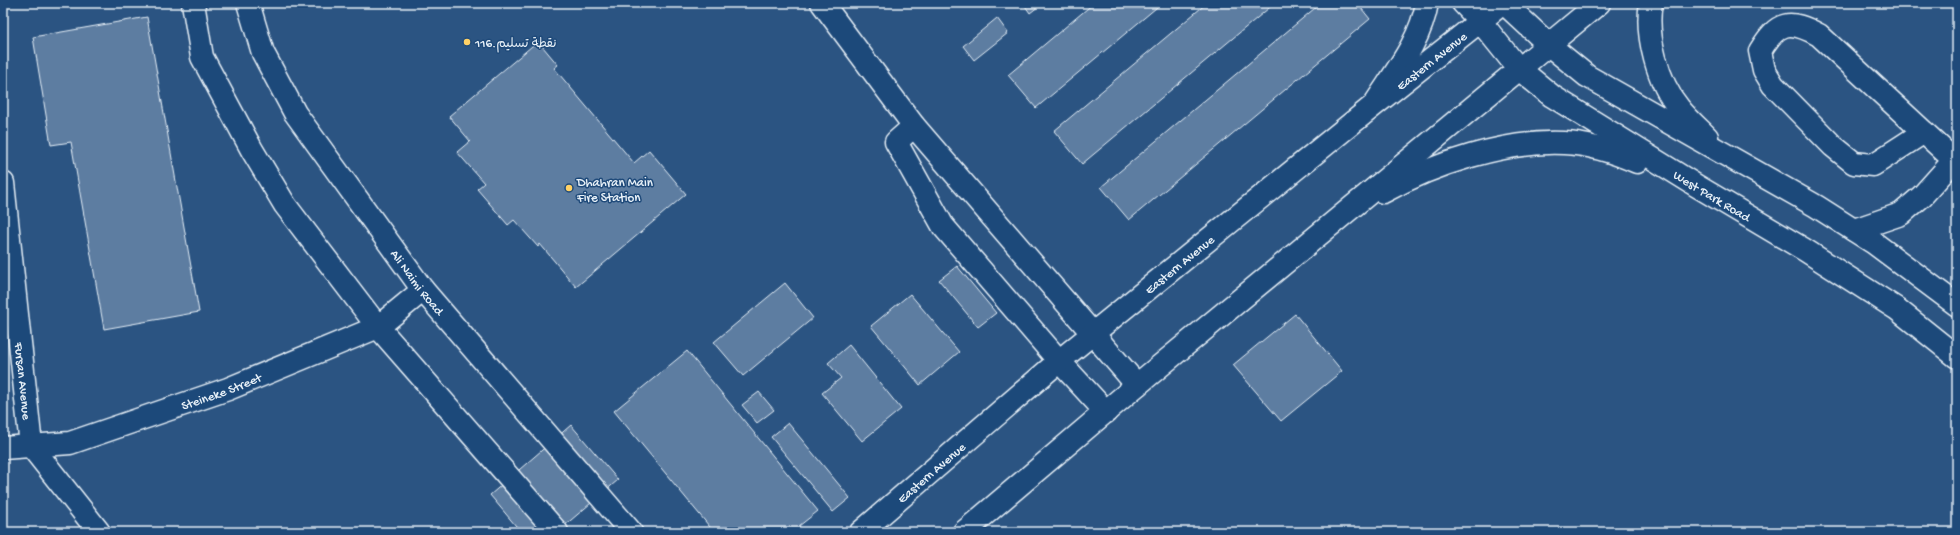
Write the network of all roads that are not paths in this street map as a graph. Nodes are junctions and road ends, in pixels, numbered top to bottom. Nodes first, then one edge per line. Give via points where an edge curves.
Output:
1 (193, 3) edge
2 (248, 3) edge
3 (822, 3) edge
4 (1427, 3) edge
5 (1463, 3) edge
6 (1504, 3) edge
7 (1599, 3) edge
8 (1651, 3) edge
9 (1480, 21) junction
10 (1549, 45) junction
11 (1518, 68) junction
12 (1373, 106) junction
13 (914, 126) junction
14 (1924, 132) junction
15 (1724, 155) junction
16 (1956, 158) edge
17 (3, 184) edge
18 (1697, 186) junction
19 (1334, 220) junction
20 (1854, 230) junction
21 (423, 290) junction
22 (1957, 305) edge
23 (378, 327) junction
24 (1093, 333) junction
25 (1957, 357) edge
26 (1059, 361) junction
27 (1137, 384) junction
28 (1106, 412) junction
29 (31, 446) junction
30 (3, 448) edge
31 (99, 532) edge
32 (558, 532) edge
33 (631, 532) edge
34 (862, 532) edge
35 (964, 532) edge

1 - 23 main road via 202,57 252,150 285,205
2 - 21 main road, Ali Naimi Road via 263,53 295,113
3 - 13 main road
4 - 12 main road via 1425,17 1413,44
5 - 9 main road, West Park Road
6 - 9 main road, Eastern Avenue
6 - 10 main road
7 - 10 main road
8 - 15 main road via 1651,38 1658,72 1678,107
9 - 11 main road, West Park Road
9 - 12 main road, Eastern Avenue
10 - 11 main road
10 - 15 main road via 1587,76
11 - 18 main road, West Park Road via 1552,96
11 - 19 main road
12 - 24 main road, Eastern Avenue
13 - 24 main road
13 - 26 main road via 896,142 943,226
14 - 14 main road via 1819,35 1800,25 1784,26 1770,34 1760,51 1764,70 1773,85 1833,146 1854,163 1873,165
14 - 16 main road
15 - 20 main road
16 - 20 main road via 1922,196 1901,214
17 - 29 main road, Fursan Avenue
18 - 19 main road via 1608,150 1564,143 1530,145 1485,152 1406,179
18 - 25 main road, West Park Road via 1805,250 1897,309
19 - 27 main road
20 - 22 main road
21 - 23 main road, Steineke Street
21 - 33 main road, Ali Naimi Road
23 - 29 main road, Steineke Street via 221,391 70,443
23 - 32 main road
24 - 26 main road, Eastern Avenue
24 - 27 main road
26 - 28 main road
26 - 34 main road, Eastern Avenue
27 - 28 main road
28 - 35 main road
29 - 30 main road, Steineke Street
29 - 31 main road

